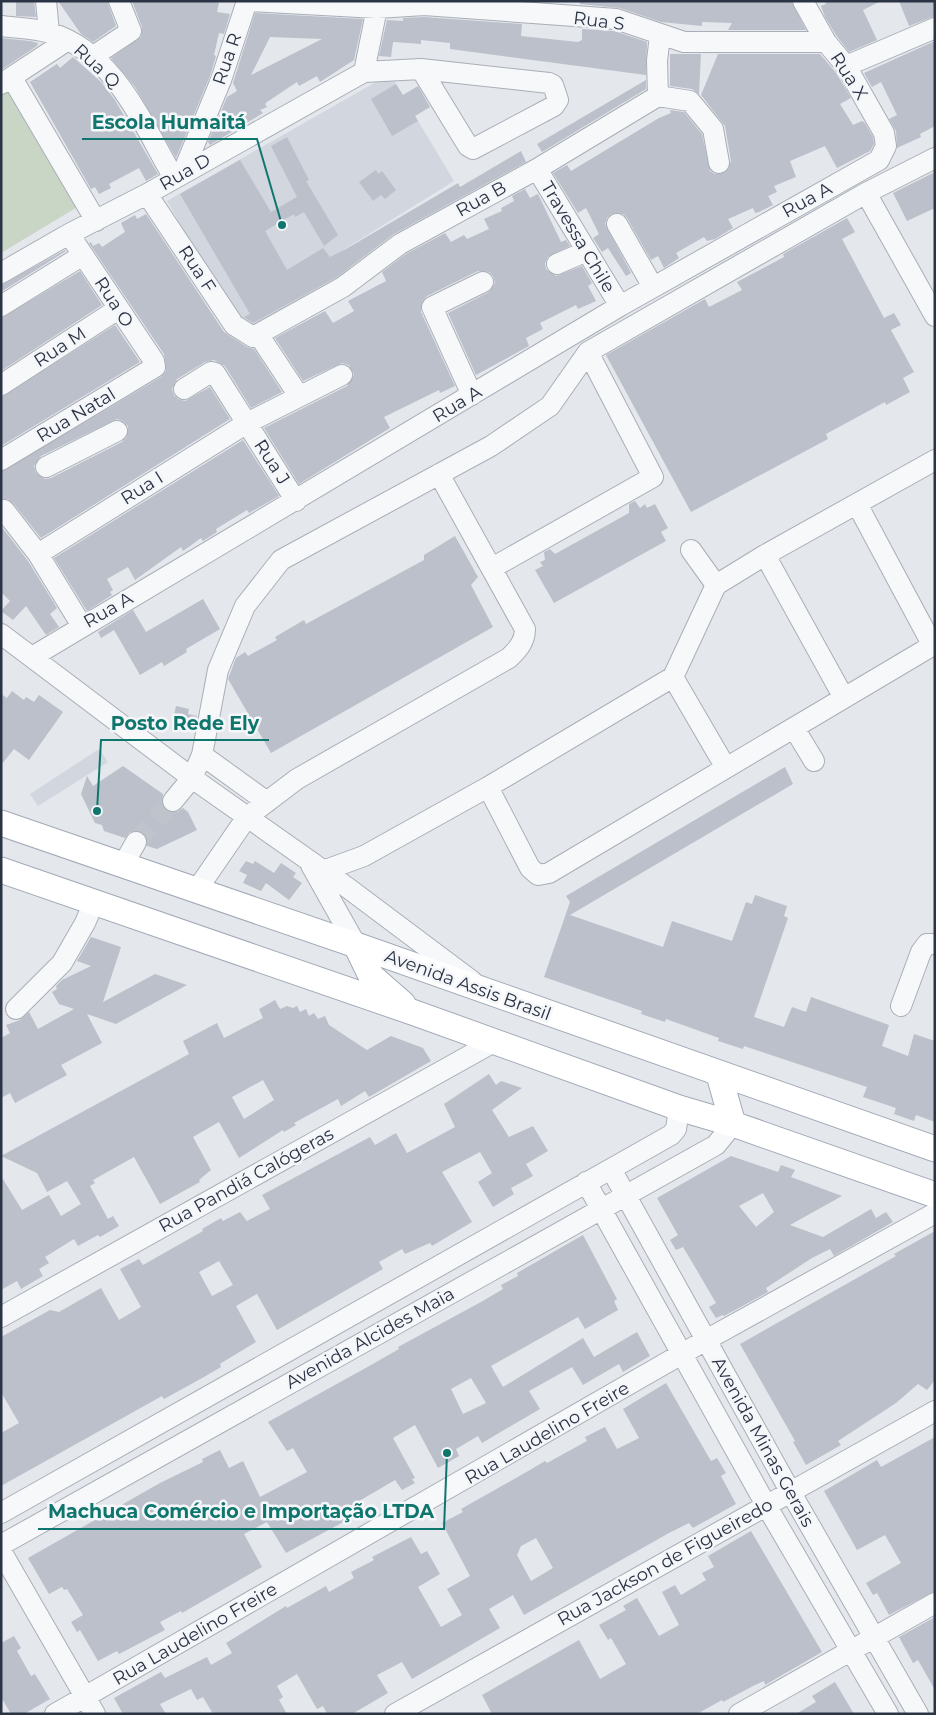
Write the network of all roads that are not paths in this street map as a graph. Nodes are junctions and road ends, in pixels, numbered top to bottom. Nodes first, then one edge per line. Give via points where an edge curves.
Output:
1 (46, 1) edge
2 (119, 1) edge
3 (248, 1) edge
4 (803, 1) edge
5 (423, 3) edge
6 (493, 6) edge
7 (377, 8) junction
8 (565, 9) edge
9 (1, 26) edge
10 (935, 28) edge
11 (49, 32) junction
12 (660, 35) junction
13 (68, 40) junction
14 (826, 42) junction
15 (92, 57) junction
16 (846, 66) junction
17 (421, 69) junction
18 (364, 72) junction
19 (7, 81) edge
20 (658, 96) junction
21 (882, 154) joint
22 (935, 158) edge
23 (718, 163) dead end
24 (537, 168) junction
25 (179, 175) junction
26 (866, 193) junction
27 (147, 194) junction
28 (96, 220) junction
29 (617, 224) dead end
30 (69, 234) junction
31 (587, 251) junction
32 (83, 255) junction
33 (557, 264) dead end
34 (1, 273) edge
35 (483, 282) dead end
36 (653, 287) junction
37 (1, 306) edge
38 (620, 306) junction
39 (118, 308) junction
40 (935, 316) edge
41 (256, 336) junction
42 (588, 352) junction
43 (152, 370) joint
44 (342, 375) dead end
45 (1, 385) edge
46 (184, 389) dead end
47 (472, 395) junction
48 (299, 396) junction
49 (247, 423) junction
50 (53, 429) junction
51 (116, 431) dead end
52 (68, 456) junction
53 (1, 460) edge
54 (935, 460) edge
55 (46, 467) dead end
56 (439, 474) junction
57 (296, 501) junction
58 (857, 504) junction
59 (4, 510) dead end
60 (691, 550) dead end
61 (38, 554) junction
62 (765, 555) junction
63 (492, 568) junction
64 (716, 585) junction
65 (82, 626) junction
66 (1, 634) edge
67 (934, 645) edge
68 (32, 657) junction
69 (673, 677) junction
70 (844, 698) junction
71 (794, 728) junction
72 (202, 755) junction
73 (814, 761) dead end
74 (726, 768) junction
75 (192, 778) junction
76 (488, 787) junction
77 (173, 801) tunnel mouth
78 (266, 802) junction
79 (247, 818) junction
80 (1, 823) edge
81 (136, 842) tunnel mouth
82 (364, 856) junction
83 (123, 865) junction
84 (316, 866) junction
85 (1, 870) edge
86 (348, 888) junction
87 (196, 890) junction
88 (94, 902) junction
89 (935, 944) edge
90 (356, 945) junction
91 (488, 993) junction
92 (901, 1006) dead end
93 (16, 1009) dead end
94 (412, 1012) junction
95 (492, 1043) junction
96 (720, 1075) junction
97 (679, 1108) junction
98 (733, 1124) junction
99 (935, 1149) edge
100 (611, 1169) junction
101 (586, 1182) junction
102 (625, 1194) junction
103 (935, 1195) edge
104 (600, 1209) junction
105 (935, 1213) edge
106 (1, 1317) edge
107 (706, 1340) junction
108 (681, 1356) junction
109 (935, 1411) edge
110 (790, 1491) junction
111 (766, 1505) junction
112 (1, 1513) edge
113 (1, 1545) edge
114 (1, 1551) edge
115 (935, 1603) edge
116 (874, 1637) junction
117 (851, 1650) junction
118 (90, 1705) edge
119 (55, 1714) edge
120 (396, 1714) edge
121 (739, 1714) edge
122 (888, 1714) edge
123 (918, 1714) edge

1 - 11 street
2 - 15 street via 131,31
3 - 7 street, Rua S
3 - 25 street, Rua R via 221,80
4 - 14 street, Rua X
5 - 6 street, Rua S
5 - 7 street, Rua S
6 - 8 street, Rua S
7 - 18 street
8 - 12 street, Rua S via 616,19
9 - 11 street, Rua Q
10 - 16 street
11 - 13 street, Rua Q
12 - 14 street, Rua S via 684,42
12 - 20 street
13 - 15 street, Rua Q
13 - 19 street
14 - 16 street, Rua X
15 - 25 street, Rua Q via 120,84
16 - 21 street, Rua X via 884,134 886,146
17 - 17 street via 549,83 553,85 558,100 554,106 473,149 468,146
17 - 18 street
18 - 25 street, Rua D
19 - 28 street
20 - 23 street via 690,101 712,129
20 - 24 street, Rua B
21 - 36 street, Rua A via 879,160
22 - 26 street
24 - 31 street, Travessa Chile
24 - 41 street, Rua B via 400,244 343,287
25 - 27 street, Rua D
26 - 40 street
26 - 42 street
27 - 28 street, Rua D
27 - 41 street, Rua F via 234,326
28 - 30 street, Rua D
29 - 36 street
30 - 32 street, Rua O
30 - 34 street, Rua D
31 - 33 street
31 - 38 street, Travessa Chile
32 - 37 street
32 - 39 street, Rua O
35 - 47 street via 432,307
36 - 38 street, Rua A
38 - 47 street, Rua A
39 - 43 street, Rua O via 154,361
39 - 45 street, Rua M
41 - 48 street
42 - 56 street via 550,406 491,446
42 - 63 street via 653,477
43 - 50 street, Rua Natal
44 - 48 street, Rua I
46 - 49 street, Rua J via 210,372 215,373
47 - 57 street, Rua A
48 - 49 street, Rua I
49 - 57 street, Rua J
49 - 61 street, Rua I
50 - 52 street
50 - 53 street, Rua Natal
51 - 52 street
52 - 55 street
54 - 58 street
56 - 63 street
56 - 72 street via 281,560 246,606 218,670
57 - 65 street, Rua A
58 - 62 street
58 - 67 street
59 - 61 street
60 - 64 street
61 - 65 street
62 - 64 street
62 - 70 street
63 - 78 street via 525,629 521,646 509,658 297,779
64 - 69 street
65 - 68 street, Rua A
66 - 68 street
67 - 70 street
68 - 75 street
69 - 74 street
69 - 76 street
70 - 71 street
71 - 73 street
71 - 74 street
72 - 75 street
72 - 78 street
74 - 76 street via 549,872 538,875 530,868
75 - 77 street
75 - 79 street
76 - 82 street
78 - 79 street
79 - 84 street
79 - 87 street
80 - 83 main road, Avenida Assis Brasil
81 - 83 street
82 - 84 street
82 - 86 street
83 - 87 main road, Avenida Assis Brasil
84 - 86 street
84 - 90 street
85 - 88 main road
86 - 91 street
87 - 90 main road, Avenida Assis Brasil
88 - 93 street via 62,962
88 - 94 main road
89 - 92 street via 923,948
90 - 91 main road, Avenida Assis Brasil
90 - 94 main road via 371,976
91 - 96 main road, Avenida Assis Brasil
94 - 95 main road
95 - 97 main road
95 - 106 street, Rua Pandiá Calógeras
96 - 98 main road
96 - 99 main road, Avenida Assis Brasil
97 - 98 main road
97 - 100 street, Avenida Alcides Maia via 676,1129 671,1135
98 - 102 street, Avenida Alcides Maia via 716,1145
98 - 103 main road
100 - 101 street, Avenida Alcides Maia
100 - 102 street, Avenida Minas Gerais
101 - 104 street, Avenida Minas Gerais
101 - 112 street, Avenida Alcides Maia
102 - 104 street, Avenida Alcides Maia
102 - 107 street, Avenida Minas Gerais
104 - 108 street, Avenida Minas Gerais
104 - 113 street, Avenida Alcides Maia
105 - 107 street, Rua Laudelino Freire
107 - 108 street, Rua Laudelino Freire
107 - 110 street, Avenida Minas Gerais
108 - 111 street, Avenida Minas Gerais
108 - 118 street, Rua Laudelino Freire
109 - 110 street, Rua Jackson de Figueiredo
110 - 111 street, Rua Jackson de Figueiredo
110 - 116 street, Avenida Minas Gerais
111 - 117 street, Avenida Minas Gerais
111 - 120 street, Rua Jackson de Figueiredo
114 - 118 street
115 - 116 street
116 - 117 street
116 - 123 street, Avenida Minas Gerais
117 - 121 street
117 - 122 street, Avenida Minas Gerais
118 - 119 street, Rua Laudelino Freire

